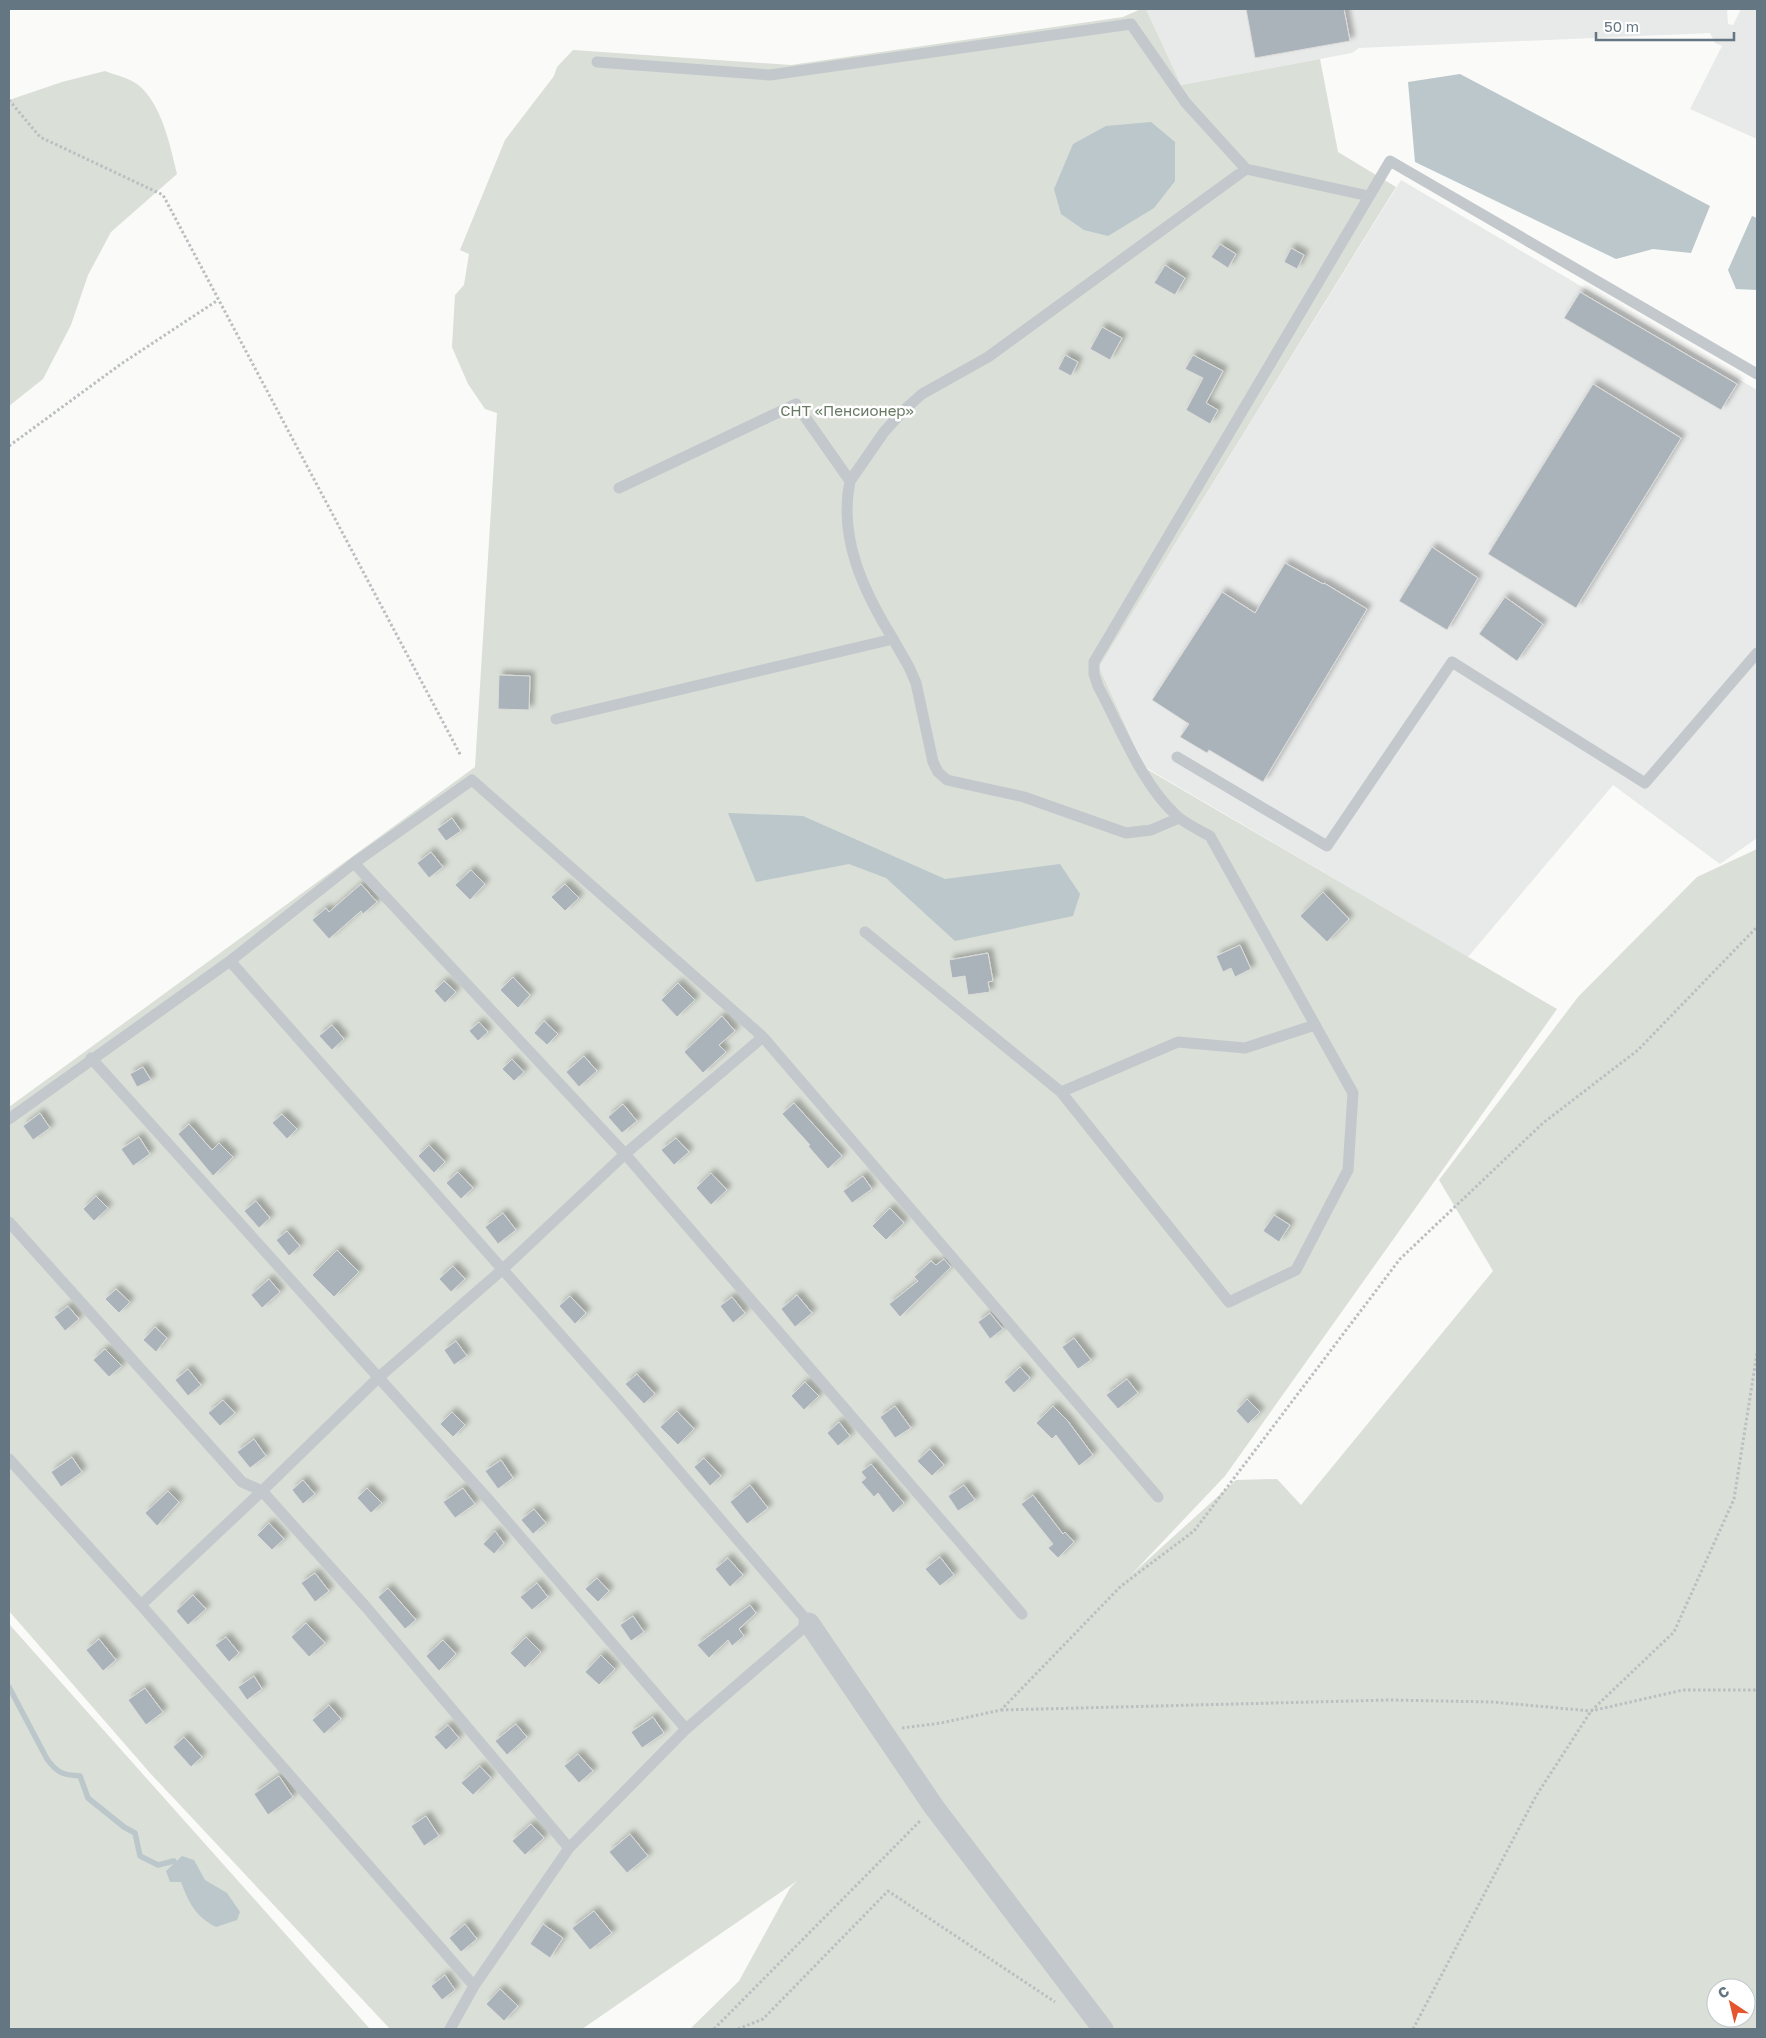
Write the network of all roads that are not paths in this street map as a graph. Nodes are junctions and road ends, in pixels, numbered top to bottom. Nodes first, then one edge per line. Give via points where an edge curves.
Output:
1 (597, 62) dead end
2 (1246, 169) junction
3 (1369, 196) junction
4 (1757, 374) edge
5 (850, 480) junction
6 (619, 488) dead end
7 (893, 639) junction
8 (1757, 653) edge
9 (556, 719) dead end
10 (1177, 757) dead end
11 (1179, 818) junction
12 (354, 864) junction
13 (866, 932) dead end
14 (230, 961) junction
15 (1315, 1025) junction
16 (763, 1037) junction
17 (91, 1058) junction
18 (1061, 1092) junction
19 (9, 1119) edge
20 (625, 1154) junction
21 (9, 1222) edge
22 (503, 1269) junction
23 (378, 1378) junction
24 (9, 1459) edge
25 (262, 1491) junction
26 (1158, 1497) dead end
27 (141, 1605) junction
28 (1022, 1614) dead end
29 (808, 1623) junction
30 (686, 1728) junction
31 (569, 1848) junction
32 (474, 1986) junction
33 (450, 2029) edge
34 (1103, 2029) edge

1 - 2 lane via 770,75 1131,24 1186,103
2 - 3 lane
2 - 5 lane via 988,357 922,394 884,432
3 - 4 lane via 1390,161
3 - 11 lane via 1094,662 1098,686 1144,775
5 - 6 lane via 796,404
5 - 7 lane via 846,499 854,559 864,589
7 - 9 lane
7 - 11 lane via 916,683 933,762 946,780 1024,797 1126,833 1151,830
8 - 10 lane via 1645,783 1452,662 1327,846
11 - 15 lane via 1210,836
12 - 14 lane
12 - 16 lane via 472,780
12 - 20 lane
13 - 18 lane
14 - 17 lane
14 - 22 lane
15 - 18 lane via 1245,1048 1178,1042
15 - 18 lane via 1353,1093 1348,1170 1296,1270 1229,1302
16 - 20 lane
16 - 26 lane
17 - 19 lane
17 - 23 lane
20 - 22 lane
20 - 28 lane
21 - 25 lane via 242,1482
22 - 23 lane
22 - 29 lane
23 - 25 lane
23 - 30 lane via 487,1498
24 - 27 lane
25 - 27 lane
25 - 31 lane via 372,1614
27 - 32 lane
29 - 30 lane
29 - 34 street via 934,1807
30 - 31 lane
31 - 32 lane
32 - 33 lane

